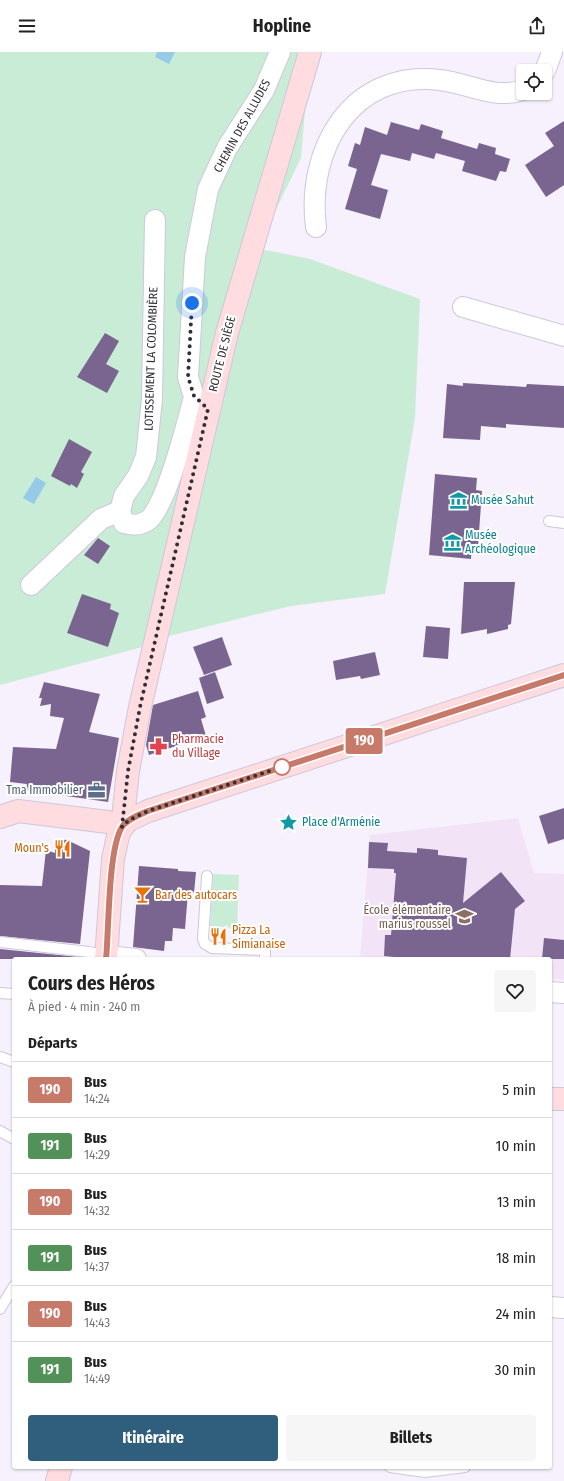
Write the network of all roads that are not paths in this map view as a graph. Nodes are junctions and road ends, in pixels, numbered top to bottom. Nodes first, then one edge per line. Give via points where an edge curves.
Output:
1 (280, 52) edge
2 (310, 52) edge
3 (552, 52) edge
4 (548, 64) edge
5 (516, 92) edge
6 (155, 220) dead end
7 (316, 227) dead end
8 (464, 307) dead end
9 (564, 336) edge
10 (201, 403) junction
11 (120, 511) junction
12 (549, 521) dead end
13 (564, 523) edge
14 (31, 585) dead end
15 (564, 675) edge
16 (0, 817) edge
17 (122, 827) junction
18 (207, 876) dead end
19 (0, 942) edge
20 (104, 957) edge
21 (107, 957) edge
22 (265, 957) edge
23 (552, 992) edge
24 (0, 993) edge
25 (564, 993) edge
26 (12, 994) edge
27 (0, 1057) edge
28 (12, 1061) edge
29 (552, 1099) edge
30 (564, 1099) edge
31 (0, 1131) edge
32 (12, 1137) edge
33 (12, 1289) edge
34 (552, 1307) edge
35 (0, 1308) edge
36 (564, 1308) edge
37 (60, 1469) edge
38 (404, 1469) edge
39 (449, 1469) edge
40 (57, 1481) edge

1 - 10 street, CHEMIN DES ALLUDES via 264,90 227,148 208,188 195,257 188,377
2 - 10 street, ROUTE DE SIÈGE via 227,333
3 - 4 street
5 - 7 street via 495,93 440,80 391,83 374,91 345,115 333,131 324,150 315,195
6 - 11 street, LOTISSEMENT LA COLOMBIÈRE via 152,399 146,457 138,476 124,496
8 - 9 street
10 - 11 street via 162,499 148,521 135,526 124,523
10 - 17 street, ROUTE DE SIÈGE via 128,771
11 - 14 street via 100,519
12 - 13 lane
15 - 17 street via 148,811 129,820
16 - 17 street via 18,811 108,822
17 - 21 street, ROUTE DE SIÈGE via 113,859
18 - 22 lane via 203,939 205,944 212,948 265,950
19 - 20 lane via 89,952
23 - 25 street
24 - 26 lane
27 - 28 lane
29 - 30 street
31 - 32 lane
33 - 35 lane
34 - 36 street
37 - 40 street
38 - 39 lane via 425,1472

